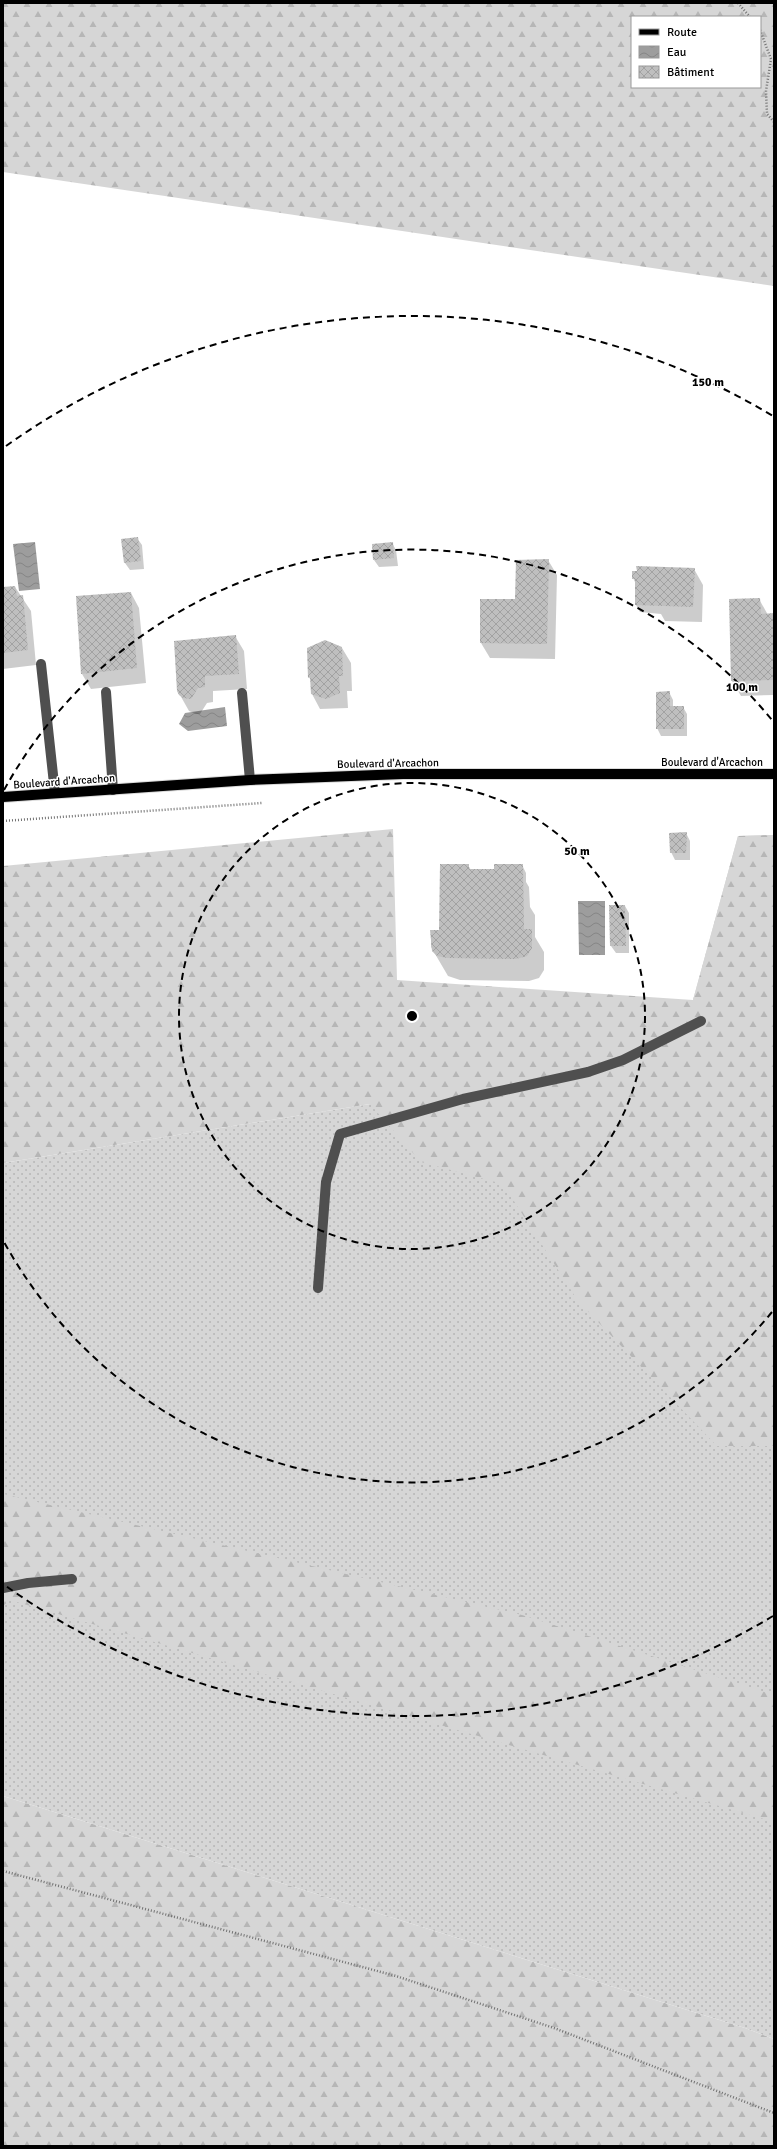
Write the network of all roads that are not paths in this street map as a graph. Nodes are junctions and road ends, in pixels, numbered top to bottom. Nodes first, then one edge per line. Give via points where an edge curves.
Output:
1 (41, 664) dead end
2 (106, 692) dead end
3 (242, 693) dead end
4 (774, 774) edge
5 (250, 780) junction
6 (114, 790) junction
7 (55, 793) junction
8 (3, 797) edge
9 (701, 1021) dead end
10 (318, 1288) dead end
11 (72, 1580) dead end
12 (3, 1588) edge

1 - 7 lane
2 - 6 lane
3 - 5 lane
4 - 5 main road, Boulevard d'Arcachon via 403,774
5 - 6 main road, Boulevard d'Arcachon
6 - 7 main road, Boulevard d'Arcachon
7 - 8 main road, Boulevard d'Arcachon
9 - 10 lane via 623,1060 588,1072 463,1099 340,1134 326,1182
11 - 12 lane via 28,1582

